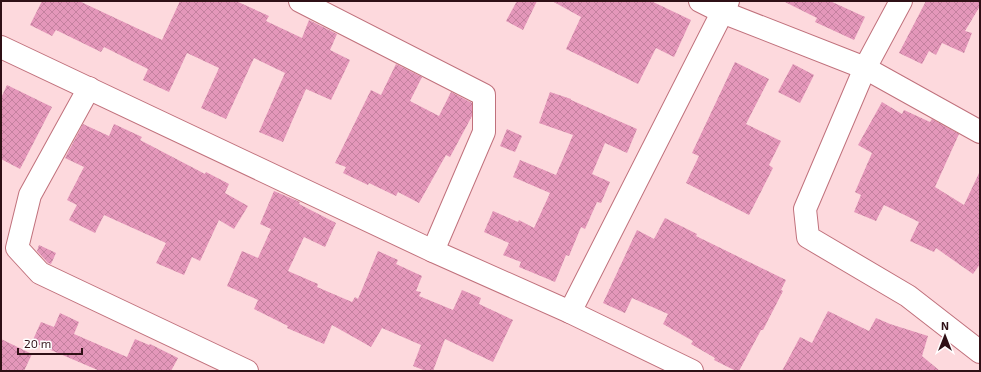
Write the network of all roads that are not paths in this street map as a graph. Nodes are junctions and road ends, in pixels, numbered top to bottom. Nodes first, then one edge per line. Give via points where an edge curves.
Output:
1 (300, 1) edge
2 (700, 1) edge
3 (901, 1) edge
4 (725, 6) edge
5 (1, 47) edge
6 (865, 68) junction
7 (89, 88) junction
8 (980, 132) edge
9 (433, 251) junction
10 (570, 312) junction
11 (980, 352) edge
12 (247, 371) edge
13 (692, 371) edge

1 - 9 street via 484,95 484,132
2 - 4 street
3 - 6 street
4 - 6 street
4 - 10 street
5 - 7 street
6 - 8 street
6 - 11 street via 805,209 808,237 908,296
7 - 9 street
7 - 12 street via 30,195 17,248 40,273
9 - 10 street
10 - 13 street

